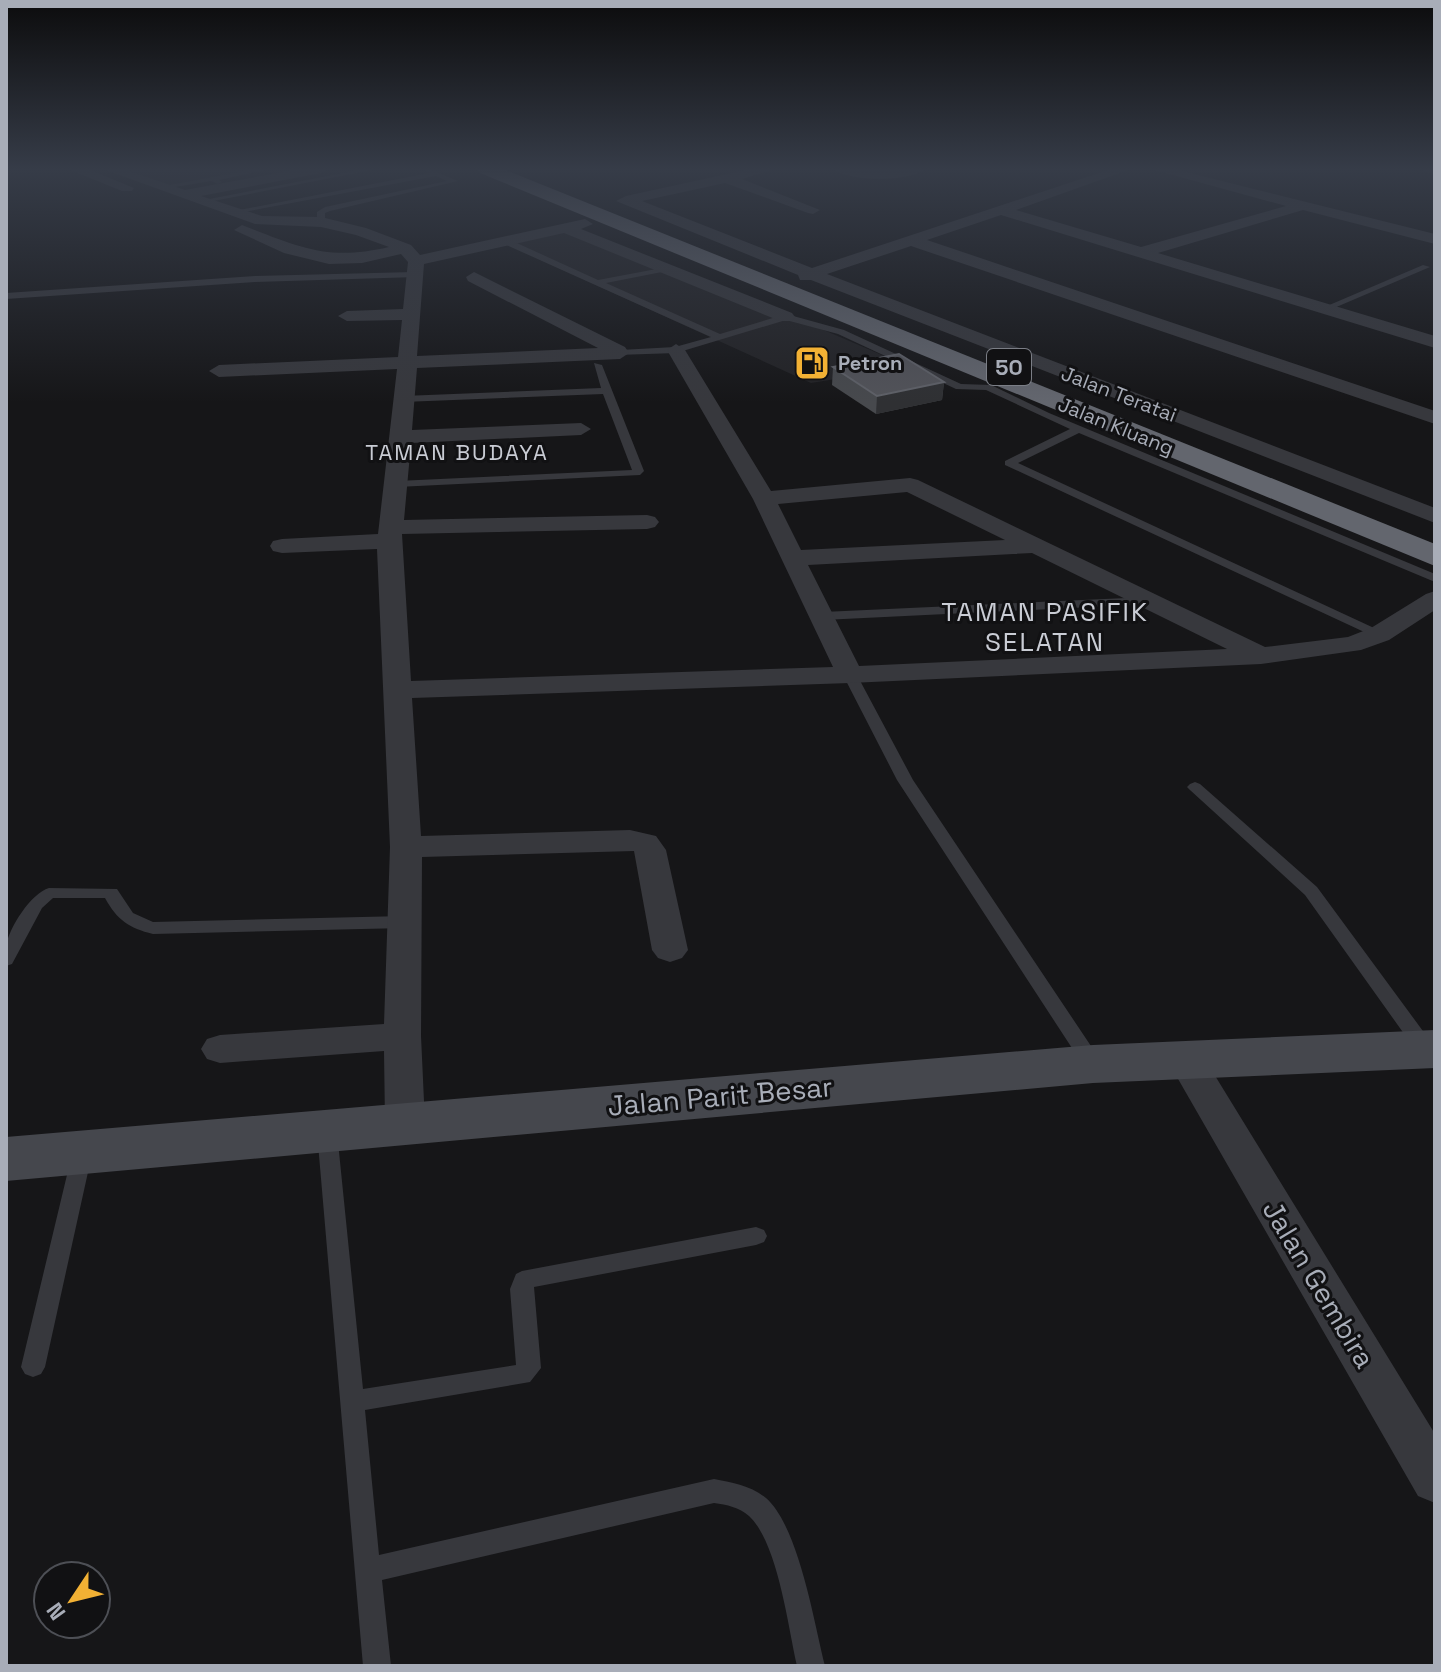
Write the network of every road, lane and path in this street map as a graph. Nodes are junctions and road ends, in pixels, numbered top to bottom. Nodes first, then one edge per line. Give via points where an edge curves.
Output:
1 (286, 247) edge
2 (388, 247) edge
3 (477, 247) edge
4 (519, 247) edge
5 (610, 247) edge
6 (692, 247) edge
7 (719, 247) edge
8 (895, 247) edge
9 (931, 247) edge
10 (1120, 247) edge
11 (1159, 247) edge
12 (1139, 253) junction
13 (411, 261) junction
14 (1426, 267) dead end
15 (664, 269) junction
16 (474, 277) dead end
17 (802, 278) junction
18 (599, 282) junction
19 (6, 296) edge
20 (1324, 309) junction
21 (411, 314) junction
22 (347, 316) dead end
23 (786, 317) junction
24 (854, 328) junction
25 (722, 338) junction
26 (1435, 342) edge
27 (676, 350) junction
28 (620, 353) junction
29 (408, 363) junction
30 (597, 365) dead end
31 (219, 371) dead end
32 (1081, 386) junction
33 (605, 391) junction
34 (1013, 391) junction
35 (403, 399) junction
36 (1435, 418) edge
37 (1080, 428) junction
38 (581, 429) dead end
39 (399, 437) junction
40 (397, 484) junction
41 (764, 499) junction
42 (1435, 516) edge
43 (647, 522) dead end
44 (390, 534) junction
45 (1435, 536) edge
46 (282, 546) dead end
47 (1039, 546) junction
48 (1435, 556) edge
49 (795, 558) junction
50 (1435, 578) edge
51 (1435, 599) edge
52 (1153, 601) junction
53 (823, 616) junction
54 (1380, 634) junction
55 (1261, 656) junction
56 (850, 675) junction
57 (398, 690) junction
58 (1195, 787) dead end
59 (406, 847) junction
60 (405, 922) junction
61 (670, 950) dead end
62 (6, 960) edge
63 (402, 1036) junction
64 (220, 1049) dead end
65 (1430, 1049) edge
66 (1093, 1064) junction
67 (1195, 1073) junction
68 (405, 1123) junction
69 (329, 1140) junction
70 (83, 1152) junction
71 (6, 1159) edge
72 (756, 1236) dead end
73 (33, 1367) dead end
74 (354, 1401) junction
75 (1435, 1479) edge
76 (369, 1570) junction
77 (377, 1666) edge
78 (811, 1666) edge

1 - 13 street via 316,258
2 - 13 street
3 - 13 street
4 - 18 lane
5 - 15 street
6 - 24 highway, Jalan Kluang / 50
7 - 17 highway, Jalan Kluang / 50
8 - 17 street
9 - 36 street
10 - 12 street
11 - 12 street
12 - 20 street
13 - 19 lane via 269,278
13 - 21 street
14 - 20 lane
15 - 18 lane
15 - 23 street
16 - 28 street
17 - 32 highway, Jalan Kluang / 50
18 - 25 lane
20 - 26 street
21 - 22 street
21 - 29 street
23 - 24 lane
23 - 25 lane
24 - 34 highway, Jalan Kluang / 50
25 - 27 lane
27 - 28 lane
27 - 41 street
28 - 29 street
29 - 31 street
29 - 35 street
30 - 33 lane
32 - 42 street, Jalan Teratai
32 - 45 highway, Jalan Kluang / 50
33 - 35 lane
33 - 40 lane via 636,473
34 - 37 lane
34 - 48 highway, Jalan Kluang / 50
35 - 39 street
37 - 50 lane
37 - 54 lane via 1009,463
38 - 39 street
39 - 40 street
40 - 44 street
41 - 47 street via 901,483
41 - 49 street
43 - 44 street
44 - 46 street
44 - 57 street
47 - 49 street
47 - 52 street
49 - 53 street
51 - 54 street
52 - 53 lane
52 - 55 street
53 - 56 street
54 - 55 street via 1328,650
55 - 56 street
56 - 57 street
56 - 66 lane via 905,780
57 - 59 street
58 - 65 lane via 1311,891
59 - 60 street
59 - 61 street via 645,843
60 - 62 lane via 153,928 123,917 111,893 49,893 35,905
60 - 63 street
63 - 64 street
63 - 68 street
65 - 67 street, Jalan Parit Besar
66 - 67 street, Jalan Parit Besar
66 - 68 street, Jalan Parit Besar
67 - 75 street, Jalan Gembira
68 - 69 street, Jalan Parit Besar
69 - 70 street, Jalan Parit Besar
69 - 74 lane
70 - 71 street, Jalan Parit Besar
70 - 73 lane
72 - 74 lane via 530,1278 521,1289 529,1368 522,1375
74 - 76 lane
76 - 77 lane
76 - 78 lane via 714,1491 740,1496 762,1511 778,1540

